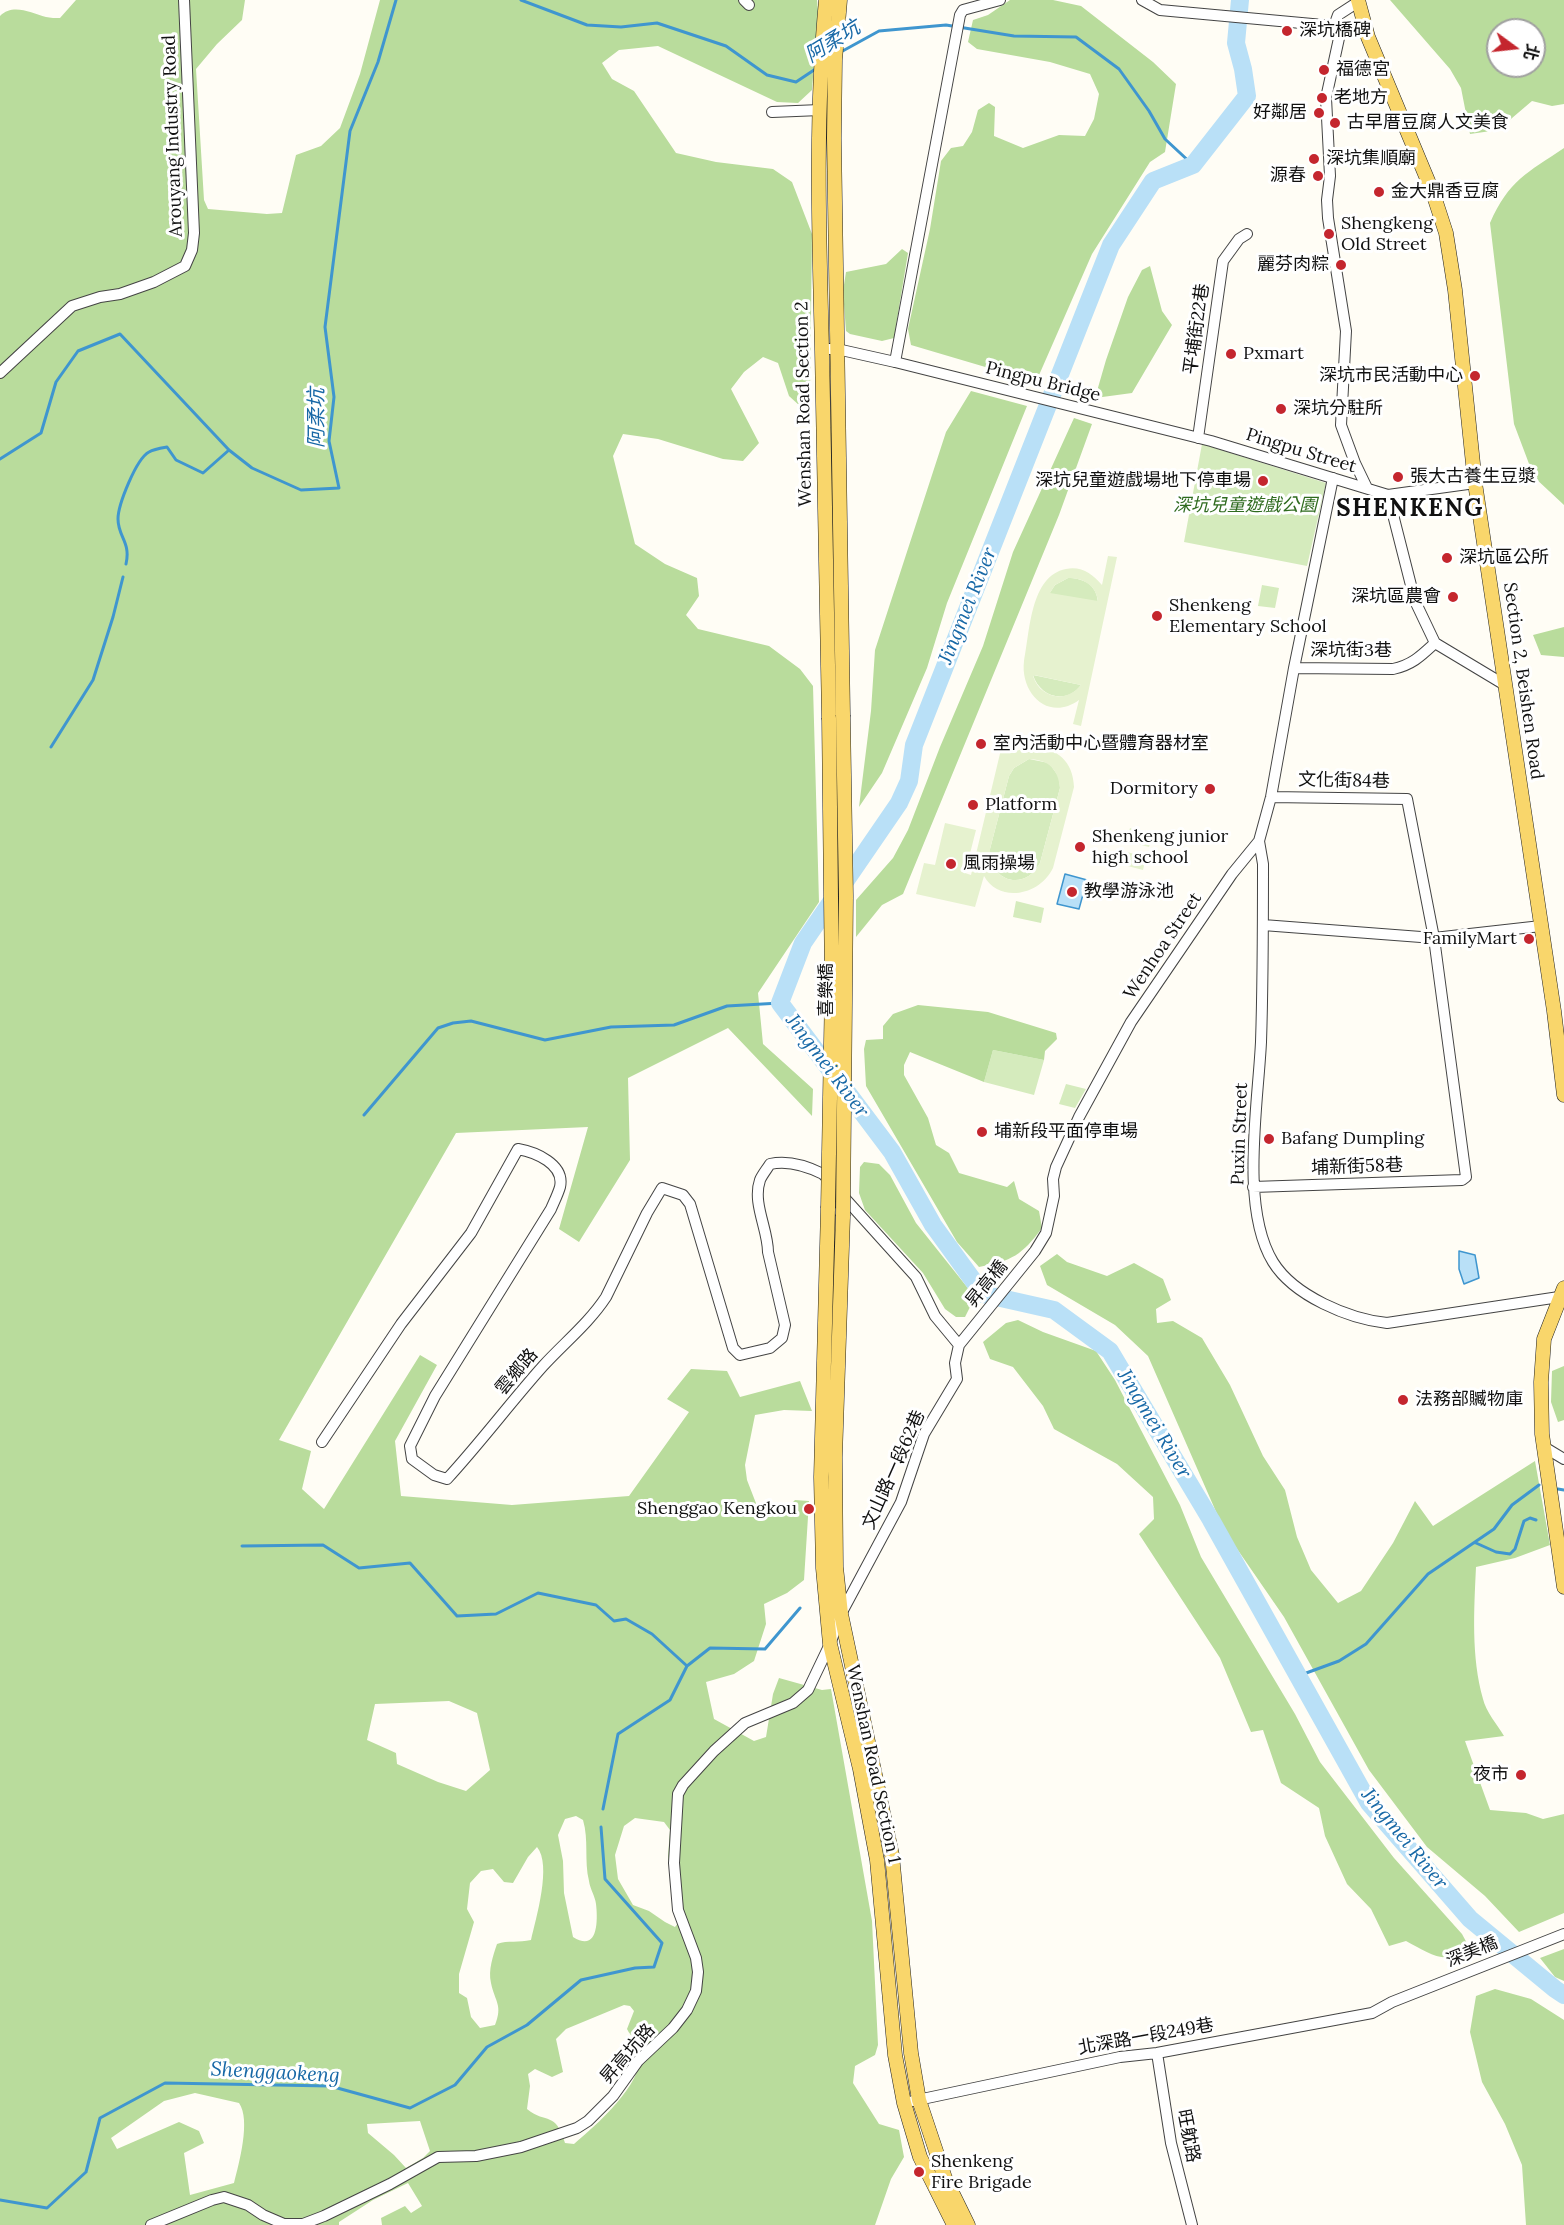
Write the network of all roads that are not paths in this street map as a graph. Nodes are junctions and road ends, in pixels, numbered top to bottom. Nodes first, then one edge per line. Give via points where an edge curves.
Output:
1 (184, 0) edge
2 (1000, 0) edge
3 (1142, 0) edge
4 (1358, 1) edge
5 (833, 2) edge
6 (1364, 24) junction
7 (1337, 27) junction
8 (827, 89) junction
9 (820, 110) junction
10 (772, 112) dead end
11 (1247, 234) dead end
12 (822, 349) junction
13 (837, 349) junction
14 (895, 362) junction
15 (0, 373) edge
16 (1119, 418) joint
17 (1198, 438) junction
18 (1333, 478) junction
19 (1475, 483) junction
20 (1367, 488) junction
21 (1388, 495) junction
22 (1435, 643) junction
23 (1294, 668) junction
24 (1504, 685) junction
25 (836, 716) junction
26 (1271, 797) junction
27 (1259, 842) junction
28 (1263, 924) junction
29 (1541, 926) junction
30 (1434, 938) junction
31 (1564, 1095) edge
32 (1253, 1187) junction
33 (1035, 1251) joint
34 (1562, 1293) edge
35 (962, 1341) junction
36 (830, 1407) junction
37 (322, 1442) dead end
38 (1544, 1447) junction
39 (1564, 1458) edge
40 (1559, 1531) edge
41 (1564, 1587) edge
42 (841, 1614) junction
43 (830, 1644) junction
44 (1564, 1934) edge
45 (1392, 2002) joint
46 (1157, 2053) junction
47 (919, 2100) junction
48 (904, 2103) junction
49 (151, 2225) edge
50 (954, 2225) edge
51 (968, 2225) edge
52 (1192, 2225) edge

1 - 15 street, Arouyang Industry Road via 194,233 190,257 185,266 154,282 72,306
2 - 14 street via 963,10 960,15
3 - 7 street via 1160,10
4 - 6 main road, Section 2, Beishen Road
4 - 7 street via 1338,15
5 - 8 main road
6 - 7 street
6 - 19 main road, Section 2, Beishen Road via 1446,233
7 - 20 street via 1326,98 1330,176 1327,200 1346,331 1341,425
8 - 9 main road, Wenshan Road Section 2
8 - 13 main road, Wenshan Road Section 2
9 - 10 street
9 - 12 main road, Wenshan Road Section 2
11 - 17 street, 平埔街22巷 via 1223,261
12 - 13 street
12 - 25 main road, Wenshan Road Section 2
13 - 14 street
13 - 25 main road, Wenshan Road Section 2
14 - 16 street, Pingpu Bridge
16 - 17 street, Pingpu Street
17 - 18 street, Pingpu Street
18 - 20 street, Pingpu Street
18 - 23 street, Wenhoa Street
19 - 21 street, Pingpu Street
19 - 24 main road, Section 2, Beishen Road
20 - 21 street, Pingpu Street
21 - 22 street via 1415,601
22 - 23 street, 深坑街3巷 via 1416,661 1393,669
22 - 24 street
23 - 26 street, Wenhoa Street
24 - 29 main road, Section 2, Beishen Road
25 - 36 main road, 喜樂橋, bridge
26 - 27 street, Wenhoa Street
26 - 30 street, 文化街84巷 via 1407,799
27 - 28 street, Puxin Street
27 - 33 street, Wenhoa Street via 1232,874 1131,1022 1079,1116 1056,1167 1046,1233
28 - 30 street
28 - 32 street, Puxin Street
29 - 30 street
29 - 31 main road, Section 2, Beishen Road
30 - 32 street, 埔新街58巷 via 1466,1177
32 - 34 street, Puxin Street via 1260,1229 1274,1263 1298,1288 1322,1304 1360,1318 1387,1323
33 - 35 street, 昇高橋
34 - 38 main road via 1544,1339
35 - 37 street, 雲鄉路 via 935,1316 916,1277 823,1174 782,1161 770,1164 760,1180 757,1197 785,1325 782,1338 770,1348 740,1355 733,1348 690,1204 683,1196 662,1188 597,1310 543,1365 447,1479 434,1475 412,1459 410,1446 435,1396 551,1209 561,1185 560,1177 543,1157 518,1149 471,1233 401,1324
35 - 42 street, 文山路一段62巷 via 955,1363 957,1379 924,1434 901,1502
36 - 42 main road, Wenshan Road Section 1
36 - 43 main road, Wenshan Road Section 1 via 823,1568
38 - 39 street
38 - 40 main road
40 - 41 main road
42 - 43 street, 昇高坑路
42 - 47 main road, Wenshan Road Section 1 via 892,1855
43 - 48 main road, Wenshan Road Section 1 via 877,1860
43 - 49 street, 昇高坑路 via 808,1690 793,1703 745,1723 714,1751 678,1794 674,1863 678,1910 696,1958 696,1991 673,2028 588,2121 521,2147 476,2157 438,2157 303,2224 284,2224 243,2202 224,2197
44 - 45 street, 深美橋
45 - 46 street, 北深路一段249巷 via 1372,2013
46 - 47 street, 北深路一段249巷 via 1120,2057
46 - 52 street, 旺躭路 via 1171,2143
47 - 48 street, 北深路一段249巷
47 - 51 main road, Wenshan Road Section 1 via 945,2178
48 - 50 main road, Wenshan Road Section 1 via 920,2157

